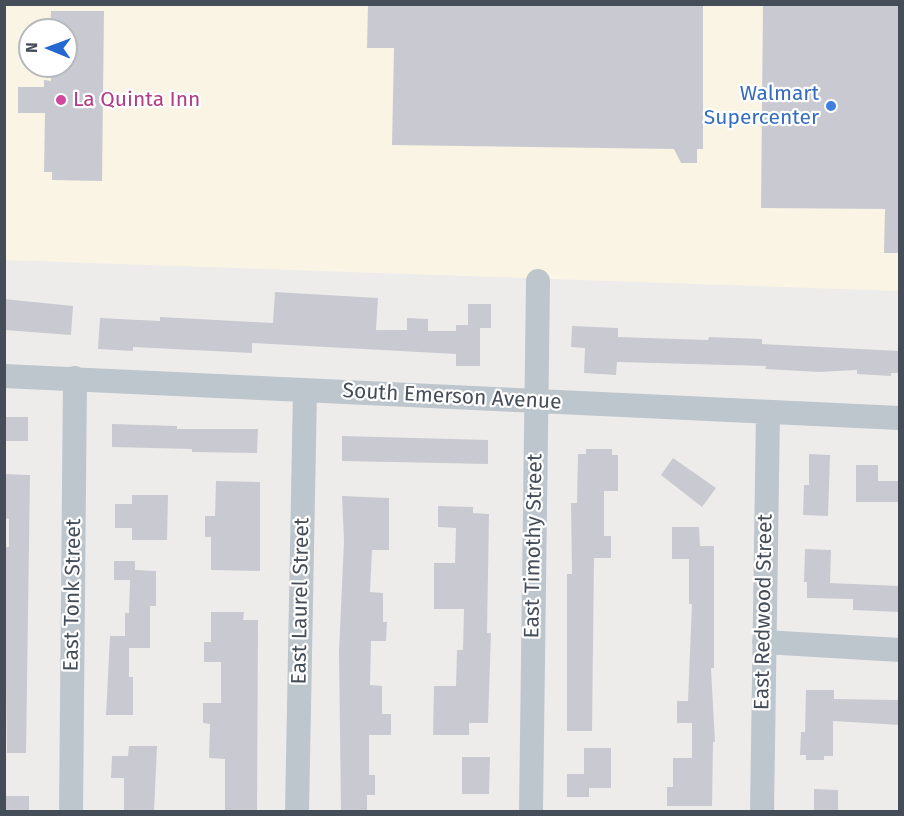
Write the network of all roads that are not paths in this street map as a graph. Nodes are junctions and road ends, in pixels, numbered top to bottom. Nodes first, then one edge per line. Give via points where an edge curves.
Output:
1 (538, 281) dead end
2 (4, 376) edge
3 (75, 378) junction
4 (305, 390) junction
5 (537, 401) junction
6 (768, 412) junction
7 (900, 418) edge
8 (764, 642) junction
9 (900, 650) edge
10 (71, 812) edge
11 (297, 812) edge
12 (531, 812) edge
13 (762, 812) edge

1 - 5 street, East Timothy Street
2 - 3 street, South Emerson Avenue
3 - 4 street, South Emerson Avenue
3 - 10 street, East Tonk Street
4 - 5 street, South Emerson Avenue
4 - 11 street, East Laurel Street
5 - 6 street, South Emerson Avenue
5 - 12 street, East Timothy Street
6 - 7 street, South Emerson Avenue
6 - 8 street, East Redwood Street
8 - 9 street
8 - 13 street, East Redwood Street

